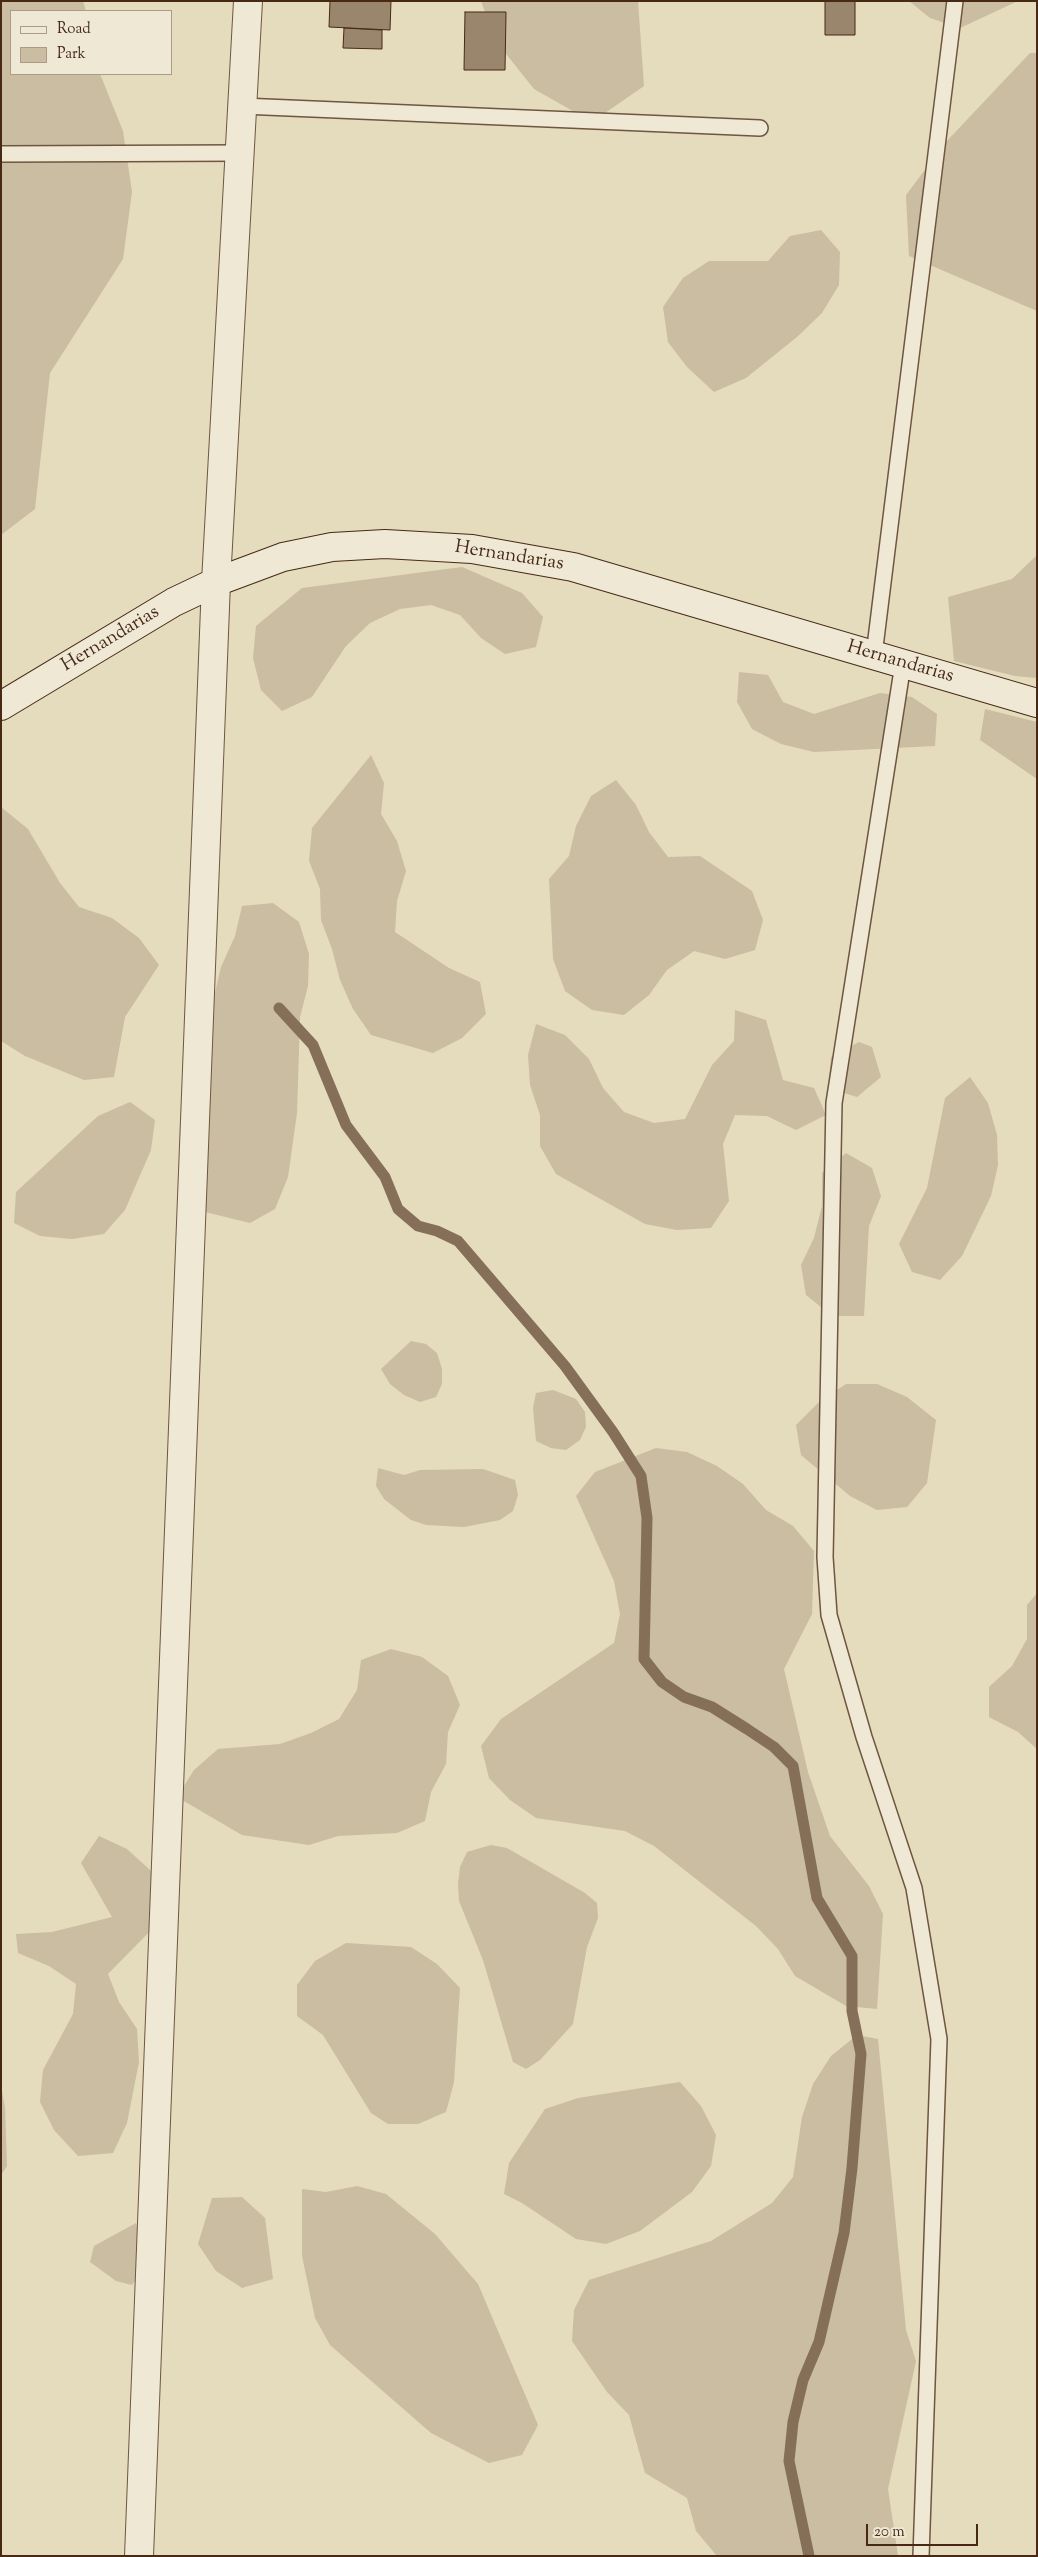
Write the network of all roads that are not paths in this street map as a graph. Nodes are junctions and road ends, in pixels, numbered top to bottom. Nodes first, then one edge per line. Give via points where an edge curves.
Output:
1 (248, 1) edge
2 (955, 1) edge
3 (242, 106) junction
4 (760, 128) dead end
5 (239, 153) junction
6 (1, 154) edge
7 (216, 582) junction
8 (874, 655) junction
9 (903, 664) junction
10 (1037, 703) edge
11 (1, 706) edge
12 (139, 2556) edge
13 (921, 2556) edge

1 - 3 street
2 - 8 lane
3 - 4 lane
3 - 5 street
5 - 6 lane
5 - 7 street
7 - 8 street, Hernandarias via 283,557 332,548 386,544 472,549 573,567
7 - 11 street, Hernandarias via 174,602
7 - 12 street
8 - 9 street, Hernandarias
9 - 10 street, Hernandarias
9 - 13 lane via 834,1103 825,1557 828,1615 914,1888 939,2039

